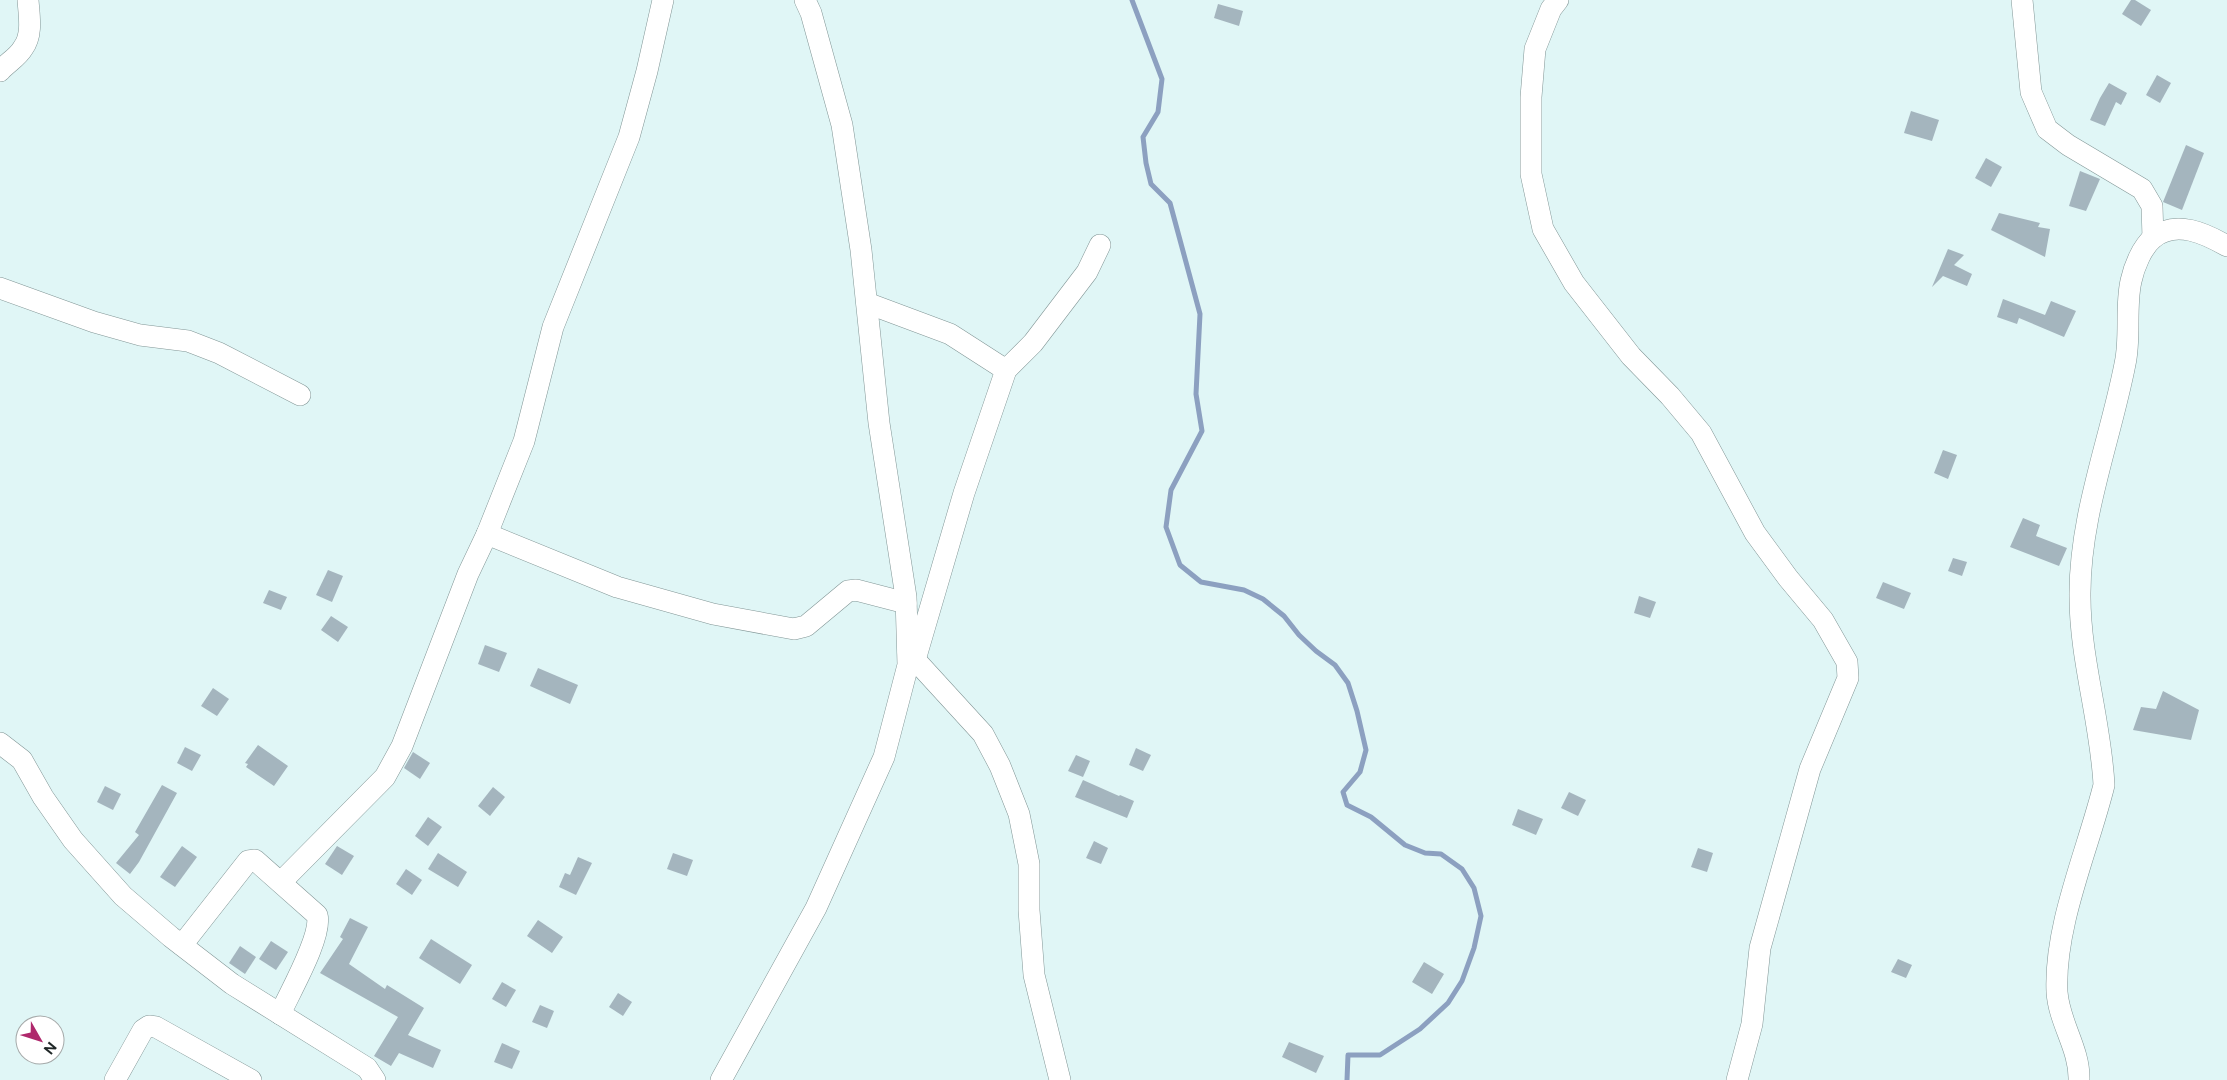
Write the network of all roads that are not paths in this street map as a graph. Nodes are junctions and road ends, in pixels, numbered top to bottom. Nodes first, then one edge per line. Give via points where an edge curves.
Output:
1 (28, 0) edge
2 (663, 0) edge
3 (805, 0) edge
4 (1558, 0) edge
5 (2022, 0) edge
6 (0, 71) edge
7 (2153, 238) junction
8 (1100, 246) dead end
9 (2227, 246) edge
10 (0, 288) edge
11 (867, 303) junction
12 (1006, 370) junction
13 (300, 395) dead end
14 (487, 534) junction
15 (906, 603) junction
16 (911, 656) junction
17 (0, 744) edge
18 (281, 882) junction
19 (182, 946) junction
20 (280, 1014) junction
21 (115, 1080) edge
22 (251, 1080) edge
23 (375, 1080) edge
24 (721, 1080) edge
25 (1060, 1080) edge
26 (1737, 1080) edge
27 (2079, 1080) edge

1 - 6 street via 28,40 23,50
2 - 14 street via 628,137 553,327 524,442
3 - 11 street via 842,125
4 - 26 street via 1551,9 1535,49 1531,97 1531,174 1543,229 1574,283 1631,356 1701,433 1755,533 1823,620 1847,662 1848,678 1810,769 1760,948 1752,1024
5 - 7 street via 2031,92 2047,129 2142,189 2152,206
7 - 9 street via 2184,228 2208,235
7 - 27 street via 2131,280 2126,362 2083,547 2080,598 2104,785 2062,932 2057,973 2057,995 2080,1066
8 - 12 street via 1087,272 1039,336
10 - 13 street via 131,333 188,341 219,353
11 - 12 street via 950,334
11 - 15 street via 879,422
12 - 16 street
14 - 15 street via 617,587 713,614 794,629 806,626 848,591 856,590
14 - 18 street via 468,574 402,746 385,777
15 - 16 street
16 - 24 street via 884,756 816,908
16 - 25 street via 983,734 1019,814 1029,864 1034,975
17 - 19 street via 22,760 72,840 123,896
18 - 19 street via 255,860 248,861
18 - 20 street via 318,915 320,922
19 - 20 street via 232,984
20 - 23 street via 367,1068
21 - 22 street via 143,1030 149,1026 156,1026

